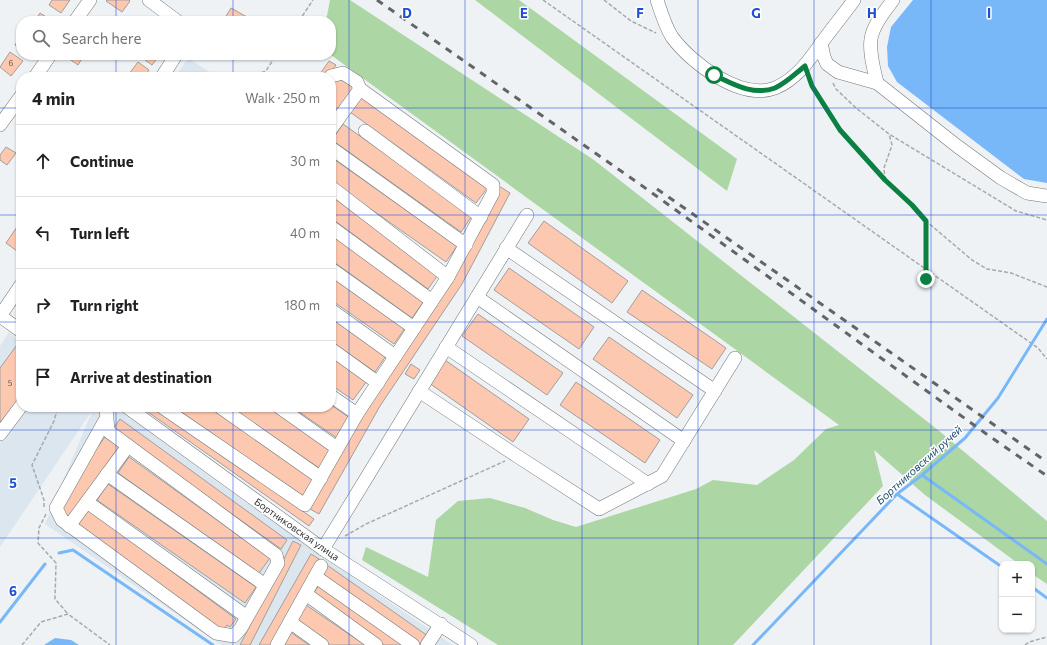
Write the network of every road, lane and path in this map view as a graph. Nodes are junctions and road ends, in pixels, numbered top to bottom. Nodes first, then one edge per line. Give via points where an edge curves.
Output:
1 (90, 0) edge
2 (149, 0) edge
3 (313, 0) edge
4 (543, 0) edge
5 (604, 0) edge
6 (657, 0) edge
7 (854, 0) edge
8 (893, 0) edge
9 (79, 16) edge
10 (170, 16) edge
11 (302, 16) edge
12 (668, 29) junction
13 (821, 43) junction
14 (47, 60) edge
15 (173, 60) edge
16 (273, 60) edge
17 (805, 66) junction
18 (38, 72) edge
19 (165, 72) edge
20 (263, 72) edge
21 (336, 75) edge
22 (833, 83) dead end
23 (877, 83) junction
24 (360, 89) junction
25 (16, 103) edge
26 (336, 122) edge
27 (0, 125) edge
28 (365, 131) dead end
29 (889, 134) junction
30 (336, 152) edge
31 (885, 180) junction
32 (336, 191) edge
33 (1047, 196) edge
34 (527, 215) dead end
35 (481, 217) junction
36 (1047, 220) edge
37 (926, 221) junction
38 (336, 231) edge
39 (466, 245) junction
40 (506, 248) junction
41 (926, 270) junction
42 (336, 273) edge
43 (448, 277) junction
44 (926, 279) dead end
45 (1047, 287) edge
46 (16, 292) edge
47 (477, 297) junction
48 (432, 301) junction
49 (336, 314) edge
50 (0, 316) edge
51 (16, 325) edge
52 (414, 328) junction
53 (446, 347) junction
54 (336, 353) edge
55 (396, 356) junction
56 (735, 358) dead end
57 (1047, 360) edge
58 (378, 382) junction
59 (419, 391) junction
60 (715, 391) junction
61 (336, 399) edge
62 (16, 412) edge
63 (57, 412) edge
64 (106, 412) edge
65 (134, 412) edge
66 (169, 412) edge
67 (227, 412) edge
68 (286, 412) edge
69 (357, 414) junction
70 (0, 434) edge
71 (684, 441) junction
72 (128, 446) junction
73 (338, 448) junction
74 (516, 456) junction
75 (108, 474) junction
76 (321, 478) junction
77 (648, 484) junction
78 (44, 500) dead end
79 (87, 502) junction
80 (50, 509) dead end
81 (69, 526) junction
82 (341, 538) dead end
83 (322, 549) junction
84 (265, 585) junction
85 (306, 594) junction
86 (68, 614) junction
87 (247, 617) junction
88 (290, 622) junction
89 (441, 624) junction
90 (1047, 637) edge
91 (22, 645) edge
92 (110, 645) edge
93 (277, 645) edge
94 (322, 645) edge
95 (376, 645) edge
96 (412, 645) edge
97 (427, 645) edge
98 (471, 645) edge
99 (1025, 645) edge

1 - 9 street
2 - 10 street
3 - 11 path
4 - 41 path
5 - 12 path via 631,21 657,34
6 - 12 street
7 - 13 street
8 - 23 street via 881,17 872,38 871,52
12 - 17 street via 686,54 714,75 738,87 758,91 775,88
13 - 17 street
13 - 23 street via 827,64 838,72
14 - 18 street
15 - 19 street
16 - 20 path
17 - 31 path via 812,86 840,130
21 - 24 street via 343,73 357,82
22 - 29 path via 856,108
23 - 33 street via 1000,178 1027,193
24 - 26 street
24 - 35 street via 493,185 493,194
25 - 27 street
28 - 35 street
29 - 31 path via 892,145 884,168
29 - 36 path via 1016,211
30 - 39 street
31 - 37 path
32 - 43 street
34 - 40 street
35 - 39 street
37 - 41 path
37 - 45 path via 972,260 987,269 1011,272
38 - 48 street
39 - 43 street
40 - 47 street
40 - 60 street
41 - 44 path
41 - 57 path via 1038,348
42 - 52 street
43 - 48 street
46 - 50 street
47 - 53 street
47 - 71 street
48 - 52 street
49 - 55 street
50 - 51 street
52 - 55 street
53 - 59 street
53 - 77 street
54 - 58 street
55 - 58 street
56 - 60 street
58 - 69 street
59 - 74 street
59 - 83 street
60 - 71 street
61 - 69 street
62 - 70 street
63 - 78 path via 32,465
64 - 72 street via 108,431
64 - 81 street via 56,508 62,520
65 - 83 street, Бортниковская улица
66 - 76 street via 305,506
67 - 76 street
68 - 73 street
69 - 73 street
71 - 77 street via 662,476
72 - 75 street
72 - 84 street via 276,555 278,563
73 - 76 street
74 - 77 street via 599,509
74 - 82 path via 366,524
75 - 79 street
75 - 84 street
79 - 81 street
79 - 87 street
80 - 86 path via 39,528 38,543 56,562 55,599
81 - 87 street via 216,633 234,636
83 - 89 street, Бортниковская улица
84 - 87 street
85 - 88 street
85 - 95 street
85 - 96 street via 318,572
86 - 91 path via 41,622
86 - 92 path
88 - 93 street
88 - 94 street
89 - 97 street
89 - 98 street, Бортниковская улица
90 - 99 path

